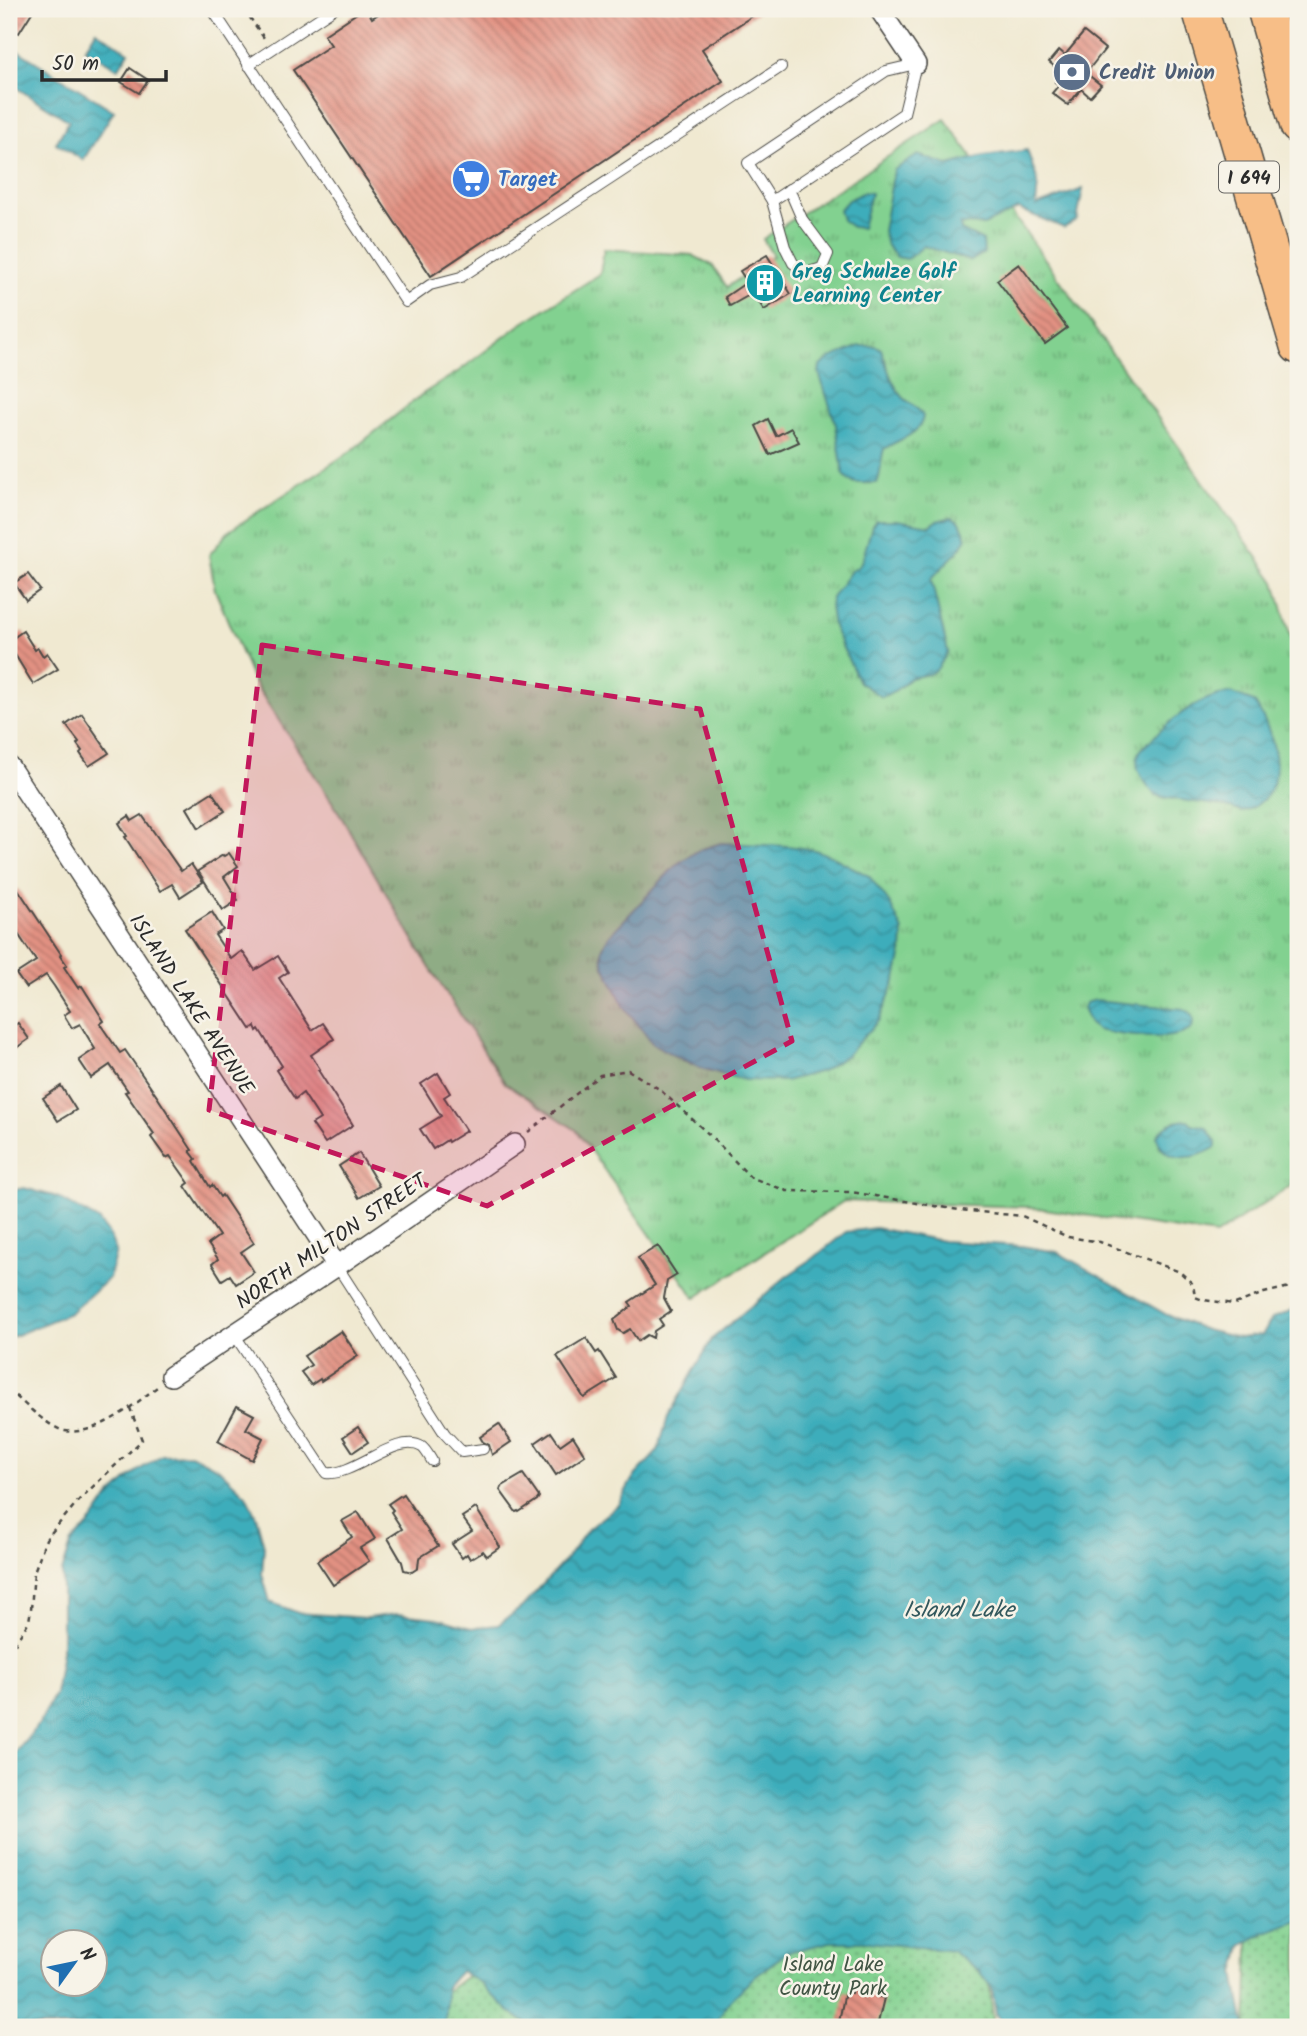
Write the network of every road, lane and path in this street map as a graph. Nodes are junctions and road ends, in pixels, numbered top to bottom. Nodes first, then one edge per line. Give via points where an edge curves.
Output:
1 (212, 9) edge
2 (244, 9) edge
3 (333, 9) edge
4 (879, 9) edge
5 (1199, 9) edge
6 (1265, 9) edge
7 (271, 50) junction
8 (916, 64) junction
9 (248, 65) junction
10 (781, 67) dead end
11 (1298, 126) edge
12 (789, 189) junction
13 (772, 201) junction
14 (1298, 346) edge
15 (9, 766) edge
16 (515, 1144) joint
17 (337, 1266) junction
18 (1298, 1285) edge
19 (234, 1334) junction
20 (171, 1376) joint
21 (9, 1390) edge
22 (131, 1408) junction
23 (483, 1448) dead end
24 (432, 1461) dead end
25 (9, 1653) edge

1 - 9 lane
2 - 7 path
3 - 7 lane
4 - 8 street
5 - 14 highway, I 694
6 - 11 highway
7 - 9 lane
8 - 12 lane via 904,113
8 - 13 lane via 886,71 748,163
9 - 10 lane via 406,302 430,285 461,277
12 - 13 lane
12 - 13 lane via 802,219 828,254 822,268 806,273 793,263
15 - 17 street, ISLAND LAKE AVENUE
16 - 17 street, NORTH MILTON STREET
16 - 18 path via 600,1075 628,1070 659,1089 750,1177 787,1191 851,1192 1022,1216 1068,1237 1100,1242 1180,1272 1193,1284 1195,1297 1203,1300 1235,1304
17 - 19 street, NORTH MILTON STREET
17 - 23 lane via 445,1434 462,1452
19 - 20 street, NORTH MILTON STREET
19 - 24 lane via 326,1473 335,1475 409,1443 422,1448
20 - 22 path
21 - 22 path via 24,1406 64,1431 91,1429
22 - 25 path via 142,1440 46,1539 34,1572 29,1621

